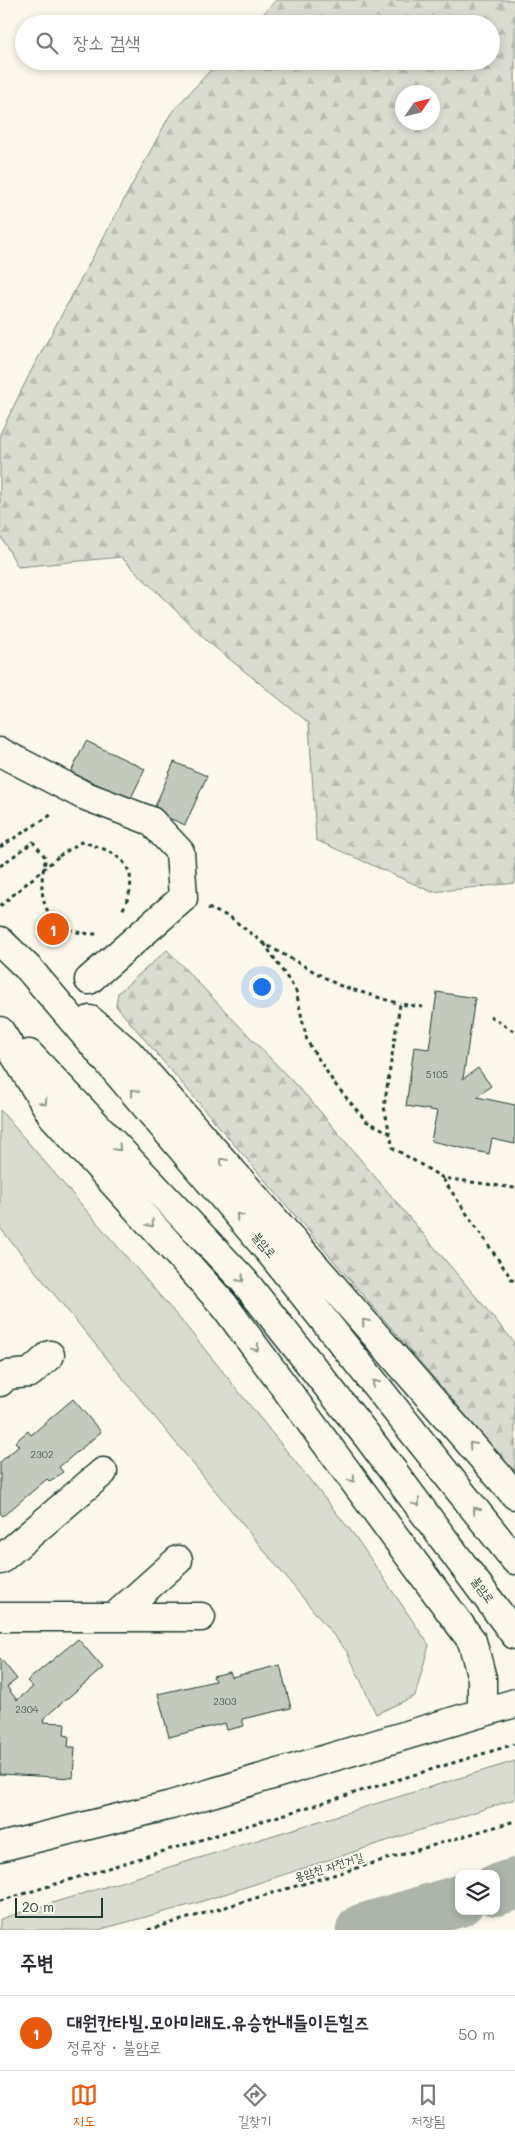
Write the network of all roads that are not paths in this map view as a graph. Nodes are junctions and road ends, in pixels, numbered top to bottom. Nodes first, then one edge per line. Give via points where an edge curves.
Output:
1 (0, 752) edge
2 (0, 941) edge
3 (30, 970) junction
4 (89, 980) dead end
5 (0, 1024) edge
6 (0, 1031) edge
7 (50, 1355) dead end
8 (0, 1382) edge
9 (103, 1472) dead end
10 (515, 1495) edge
11 (512, 1555) edge
12 (0, 1560) edge
13 (178, 1560) dead end
14 (473, 1576) junction
15 (0, 1617) edge
16 (114, 1617) junction
17 (201, 1617) dead end
18 (515, 1636) edge
19 (515, 1650) edge
20 (515, 1703) edge
21 (482, 1712) junction
22 (0, 1847) edge

1 - 4 street via 83,795 151,822 180,852 183,898
2 - 3 street, 불암로
10 -> 3 street via 128,1052
11 -> 3 street, 불암로 via 273,1256
5 -> 14 street, 불암로 via 244,1281
6 -> 21 street via 52,1114 224,1305 472,1641 482,1678
7 - 8 street via 30,1373 7,1375
9 - 12 street
13 - 16 street
14 - 18 street, 불암로
14 - 19 street
15 - 16 street
16 - 17 street
20 - 21 street
21 - 22 street via 171,1805

